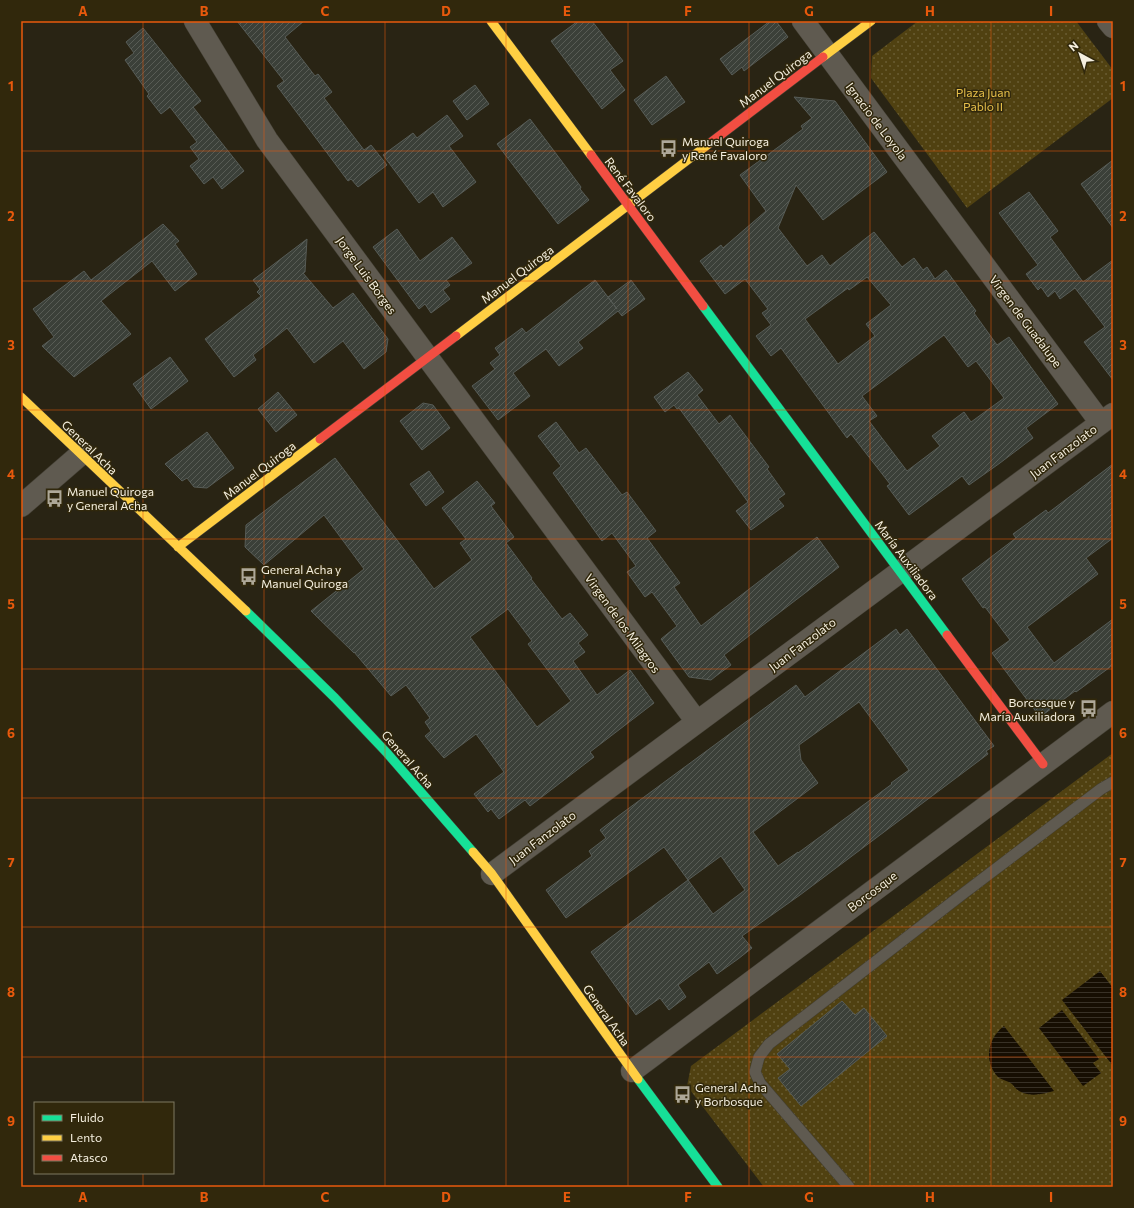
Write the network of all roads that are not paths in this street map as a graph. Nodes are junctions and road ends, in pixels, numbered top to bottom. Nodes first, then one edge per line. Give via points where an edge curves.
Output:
1 (194, 21) edge
2 (491, 21) edge
3 (803, 21) edge
4 (871, 21) edge
5 (1108, 21) edge
6 (1113, 27) edge
7 (828, 54) junction
8 (628, 205) junction
9 (951, 220) joint
10 (427, 357) junction
11 (751, 371) joint
12 (21, 397) edge
13 (1107, 418) edge
14 (81, 454) junction
15 (21, 506) edge
16 (549, 523) joint
17 (178, 547) junction
18 (900, 572) junction
19 (1113, 712) edge
20 (697, 722) junction
21 (1043, 764) junction
22 (1113, 782) edge
23 (492, 874) junction
24 (632, 1071) junction
25 (718, 1187) edge
26 (849, 1187) edge

1 - 10 street, Jorge Luis Borges via 267,140
2 - 8 street, René Favaloro
3 - 7 street, Ignacio de Loyola
4 - 7 street, Manuel Quiroga
5 - 6 street
7 - 8 street, Manuel Quiroga
7 - 9 street, Ignacio de Loyola
8 - 10 street, Manuel Quiroga
8 - 11 street, René Favaloro
9 - 13 street, Virgen de Guadalupe
10 - 16 street, Jorge Luis Borges
10 - 17 street, Manuel Quiroga
11 - 18 street, María Auxiliadora
12 - 14 street, General Acha
13 - 18 street, Juan Fanzolato
14 - 15 street
14 - 17 street, General Acha
16 - 20 street, Virgen de los Milagros
17 - 23 street, General Acha via 388,752
18 - 20 street, Juan Fanzolato
18 - 21 street, María Auxiliadora
19 - 21 street, Borcosque
20 - 23 street, Juan Fanzolato
21 - 24 street, Borcosque
22 - 26 lane via 1100,789 964,892 794,1024 769,1044 759,1057 755,1072 760,1083
23 - 24 street, General Acha
24 - 25 street, General Acha

